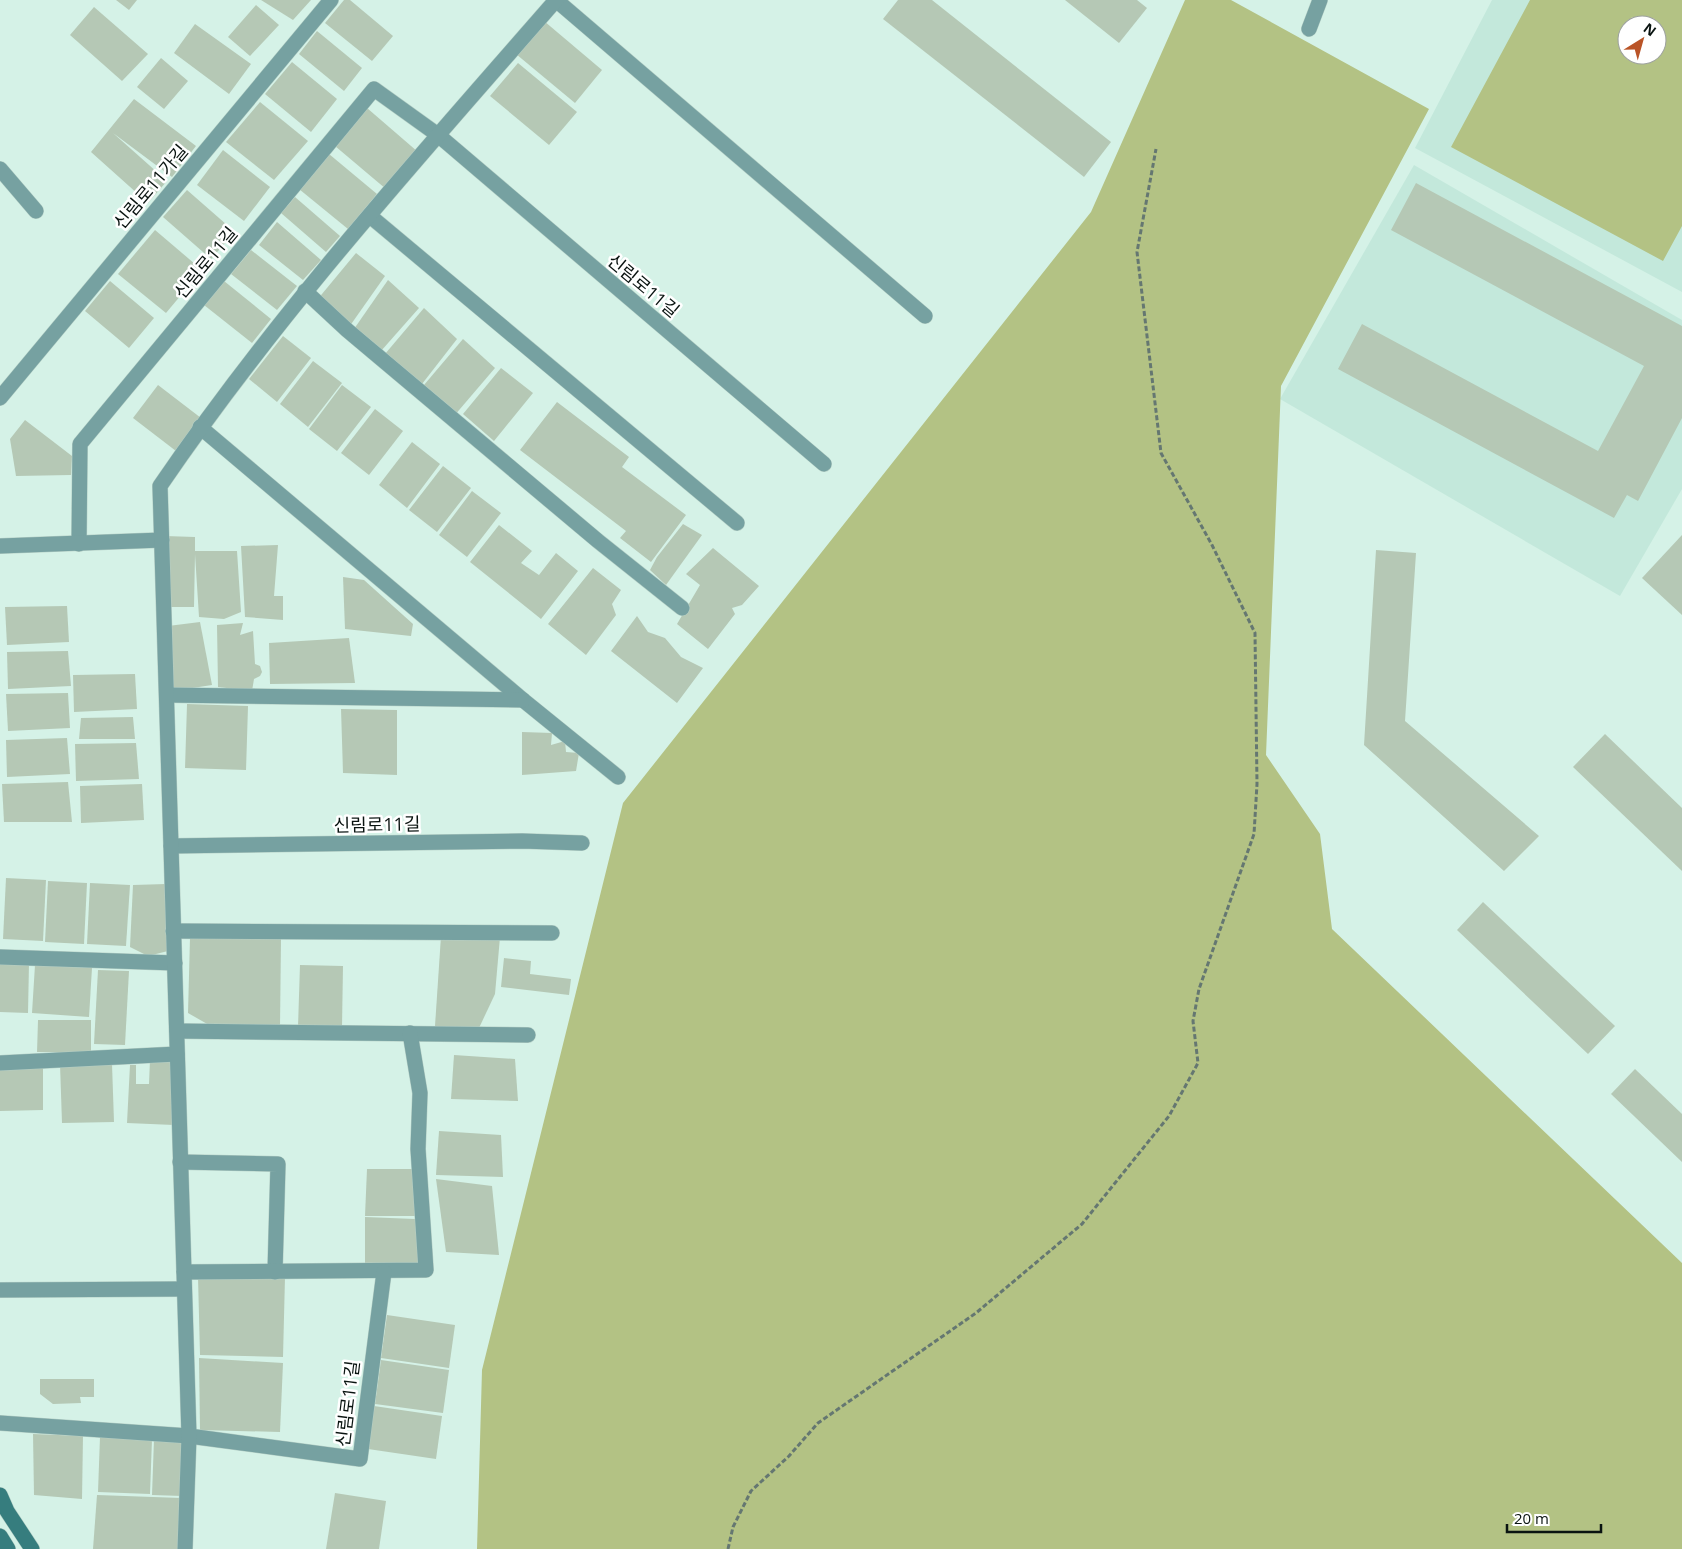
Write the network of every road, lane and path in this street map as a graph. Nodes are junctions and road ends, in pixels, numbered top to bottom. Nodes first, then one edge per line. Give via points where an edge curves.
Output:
1 (331, 0) edge
2 (556, 0) edge
3 (1320, 0) edge
4 (1309, 29) dead end
5 (438, 136) junction
6 (1156, 149) dead end
7 (0, 169) edge
8 (36, 211) dead end
9 (370, 216) junction
10 (305, 291) junction
11 (925, 316) dead end
12 (0, 398) edge
13 (200, 427) junction
14 (824, 464) dead end
15 (737, 523) dead end
16 (162, 540) junction
17 (79, 544) junction
18 (0, 546) edge
19 (682, 608) dead end
20 (167, 695) junction
21 (523, 700) junction
22 (618, 777) dead end
23 (582, 843) dead end
24 (171, 846) junction
25 (174, 931) junction
26 (552, 933) dead end
27 (0, 957) edge
28 (175, 963) junction
29 (177, 1031) junction
30 (410, 1032) junction
31 (528, 1035) dead end
32 (177, 1054) junction
33 (0, 1063) edge
34 (180, 1162) junction
35 (184, 1272) junction
36 (275, 1272) junction
37 (384, 1272) junction
38 (184, 1289) junction
39 (0, 1290) edge
40 (0, 1423) edge
41 (189, 1436) junction
42 (0, 1495) edge
43 (0, 1536) edge
44 (8, 1549) edge
45 (32, 1549) edge
46 (185, 1549) edge
47 (728, 1549) edge

1 - 12 street, 신림로11가길
2 - 5 street
2 - 11 street
3 - 4 street
5 - 9 street
5 - 14 street, 신림로11길
5 - 17 street, 신림로11길 via 374,89 80,444
6 - 47 path via 1137,252 1161,453 1212,545 1255,633 1257,784 1254,834 1199,989 1193,1021 1198,1063 1169,1116 1082,1224 976,1313 818,1423 789,1456 751,1491 733,1527
7 - 8 street
9 - 10 street
9 - 15 street
10 - 13 street
10 - 19 street via 347,330
13 - 16 street via 160,486
13 - 21 street
16 - 17 street
16 - 20 street
17 - 18 street
20 - 21 street
20 - 24 street
21 - 22 street
23 - 24 street, 신림로11길
24 - 25 street
25 - 26 street
25 - 28 street
27 - 28 street
28 - 29 street
29 - 30 street
29 - 32 street
30 - 31 street
30 - 37 street via 420,1093 418,1149 426,1270
32 - 33 street
32 - 34 street
34 - 35 street
34 - 36 street via 278,1164
35 - 36 street
35 - 38 street
36 - 37 street
37 - 41 street, 신림로11길 via 360,1459
38 - 39 street
38 - 41 street
40 - 41 street, 신림로11길
41 - 46 street
42 - 45 street
43 - 44 street

